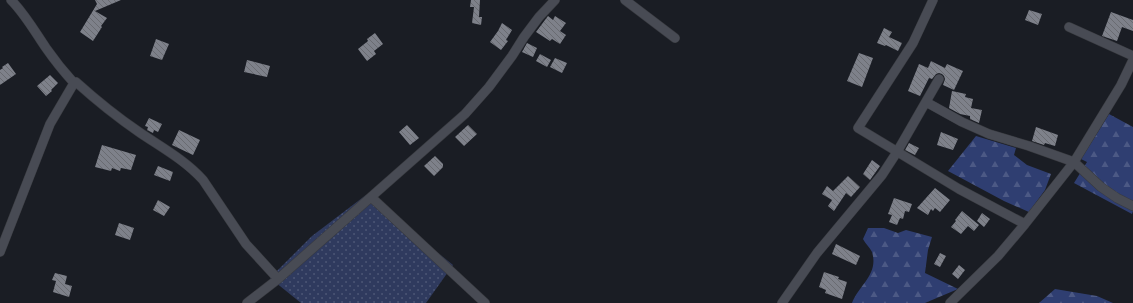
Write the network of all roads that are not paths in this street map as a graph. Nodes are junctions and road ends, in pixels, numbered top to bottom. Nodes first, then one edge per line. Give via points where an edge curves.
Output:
1 (11, 0) edge
2 (555, 0) edge
3 (625, 0) edge
4 (933, 0) edge
5 (1069, 27) dead end
6 (675, 38) dead end
7 (1133, 56) edge
8 (1133, 60) edge
9 (939, 79) dead end
10 (74, 83) junction
11 (926, 102) junction
12 (897, 152) junction
13 (1074, 162) junction
14 (371, 197) junction
15 (1133, 206) edge
16 (1025, 224) junction
17 (0, 252) edge
18 (278, 279) junction
19 (247, 303) edge
20 (485, 303) edge
21 (782, 303) edge
22 (950, 303) edge

1 - 10 street
2 - 14 street via 539,17 478,101
3 - 6 street
4 - 12 street via 913,43 858,128
5 - 7 street
8 - 13 street via 1121,85
9 - 11 street
10 - 17 street via 50,124
10 - 18 street via 196,173 246,244
11 - 12 street
11 - 13 street via 989,134
12 - 16 street
12 - 21 street via 882,175 817,253
13 - 15 street via 1102,187
13 - 16 street
14 - 18 street
14 - 20 street
16 - 22 street via 998,256
18 - 19 street

